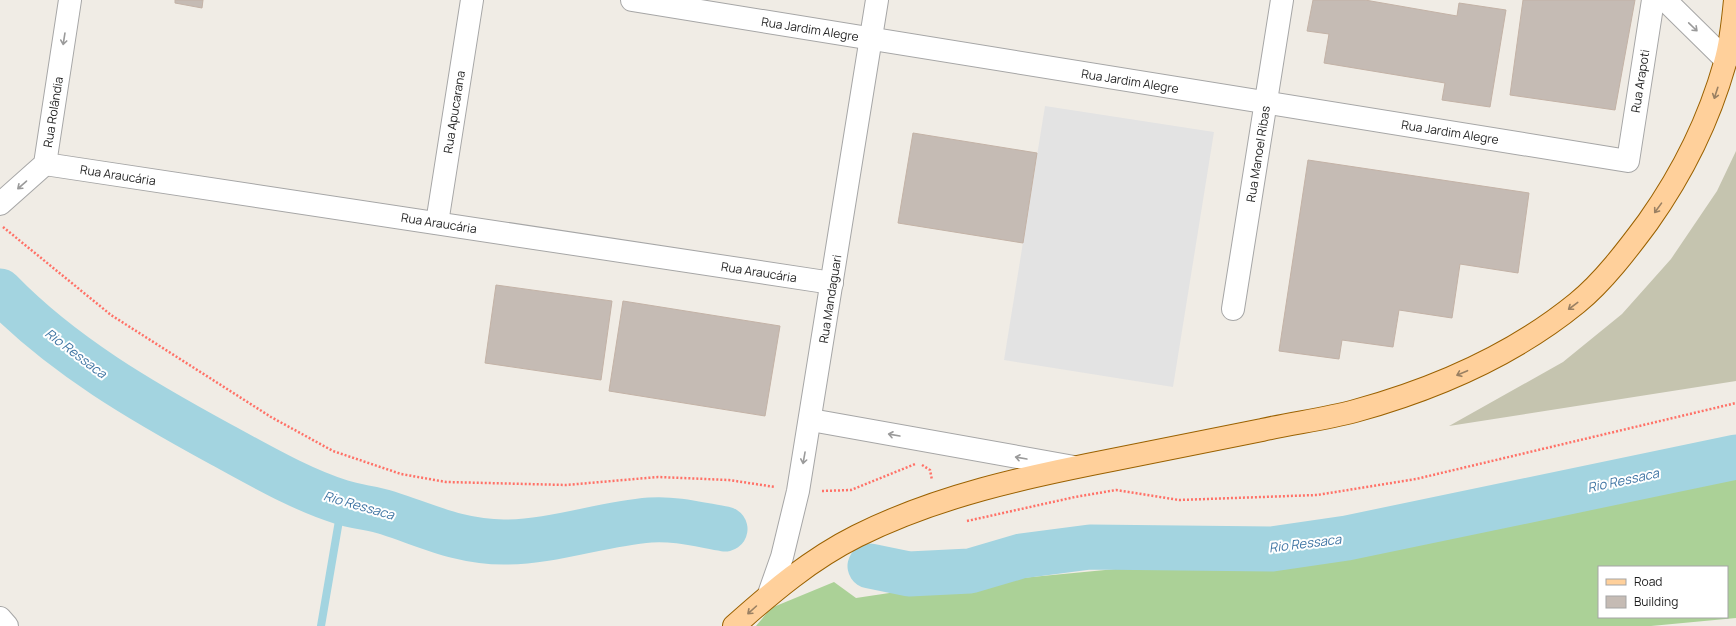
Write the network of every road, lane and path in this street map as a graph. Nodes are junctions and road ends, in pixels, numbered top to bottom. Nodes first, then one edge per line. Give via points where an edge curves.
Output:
1 (70, 0) edge
2 (472, 0) edge
3 (632, 0) edge
4 (877, 0) edge
5 (1282, 0) edge
6 (1653, 0) edge
7 (1665, 0) edge
8 (1736, 0) edge
9 (871, 39) junction
10 (1726, 60) junction
11 (1266, 103) junction
12 (1628, 161) joint
13 (45, 164) junction
14 (0, 204) edge
15 (436, 223) junction
16 (832, 283) junction
17 (1233, 309) dead end
18 (811, 420) junction
19 (1074, 467) junction
20 (769, 594) junction
21 (0, 618) edge
22 (7, 626) edge
23 (734, 626) edge

1 -> 13 street, Rua Rolândia
2 - 15 street, Rua Apucarana
3 - 9 street, Rua Jardim Alegre
4 - 9 street, Rua Mandaguari
5 - 11 street, Rua Manoel Ribas
6 - 12 street, Rua Arapoti
7 -> 10 street
8 - 10 main road
9 - 11 street, Rua Jardim Alegre
9 - 16 street, Rua Mandaguari
10 -> 19 main road via 1714,99 1690,155 1662,202 1625,253 1580,301 1539,332 1485,363 1426,389 1353,411
11 - 12 street, Rua Jardim Alegre
11 - 17 street, Rua Manoel Ribas
13 -> 14 street, Rua Rolândia
13 - 15 street, Rua Araucária
15 - 16 street, Rua Araucária
16 - 18 street, Rua Mandaguari
19 -> 18 street
18 -> 20 street, Rua Mandaguari via 792,522
19 - 20 main road via 977,490 900,517 857,536 826,554
20 -> 23 main road
21 - 22 street

